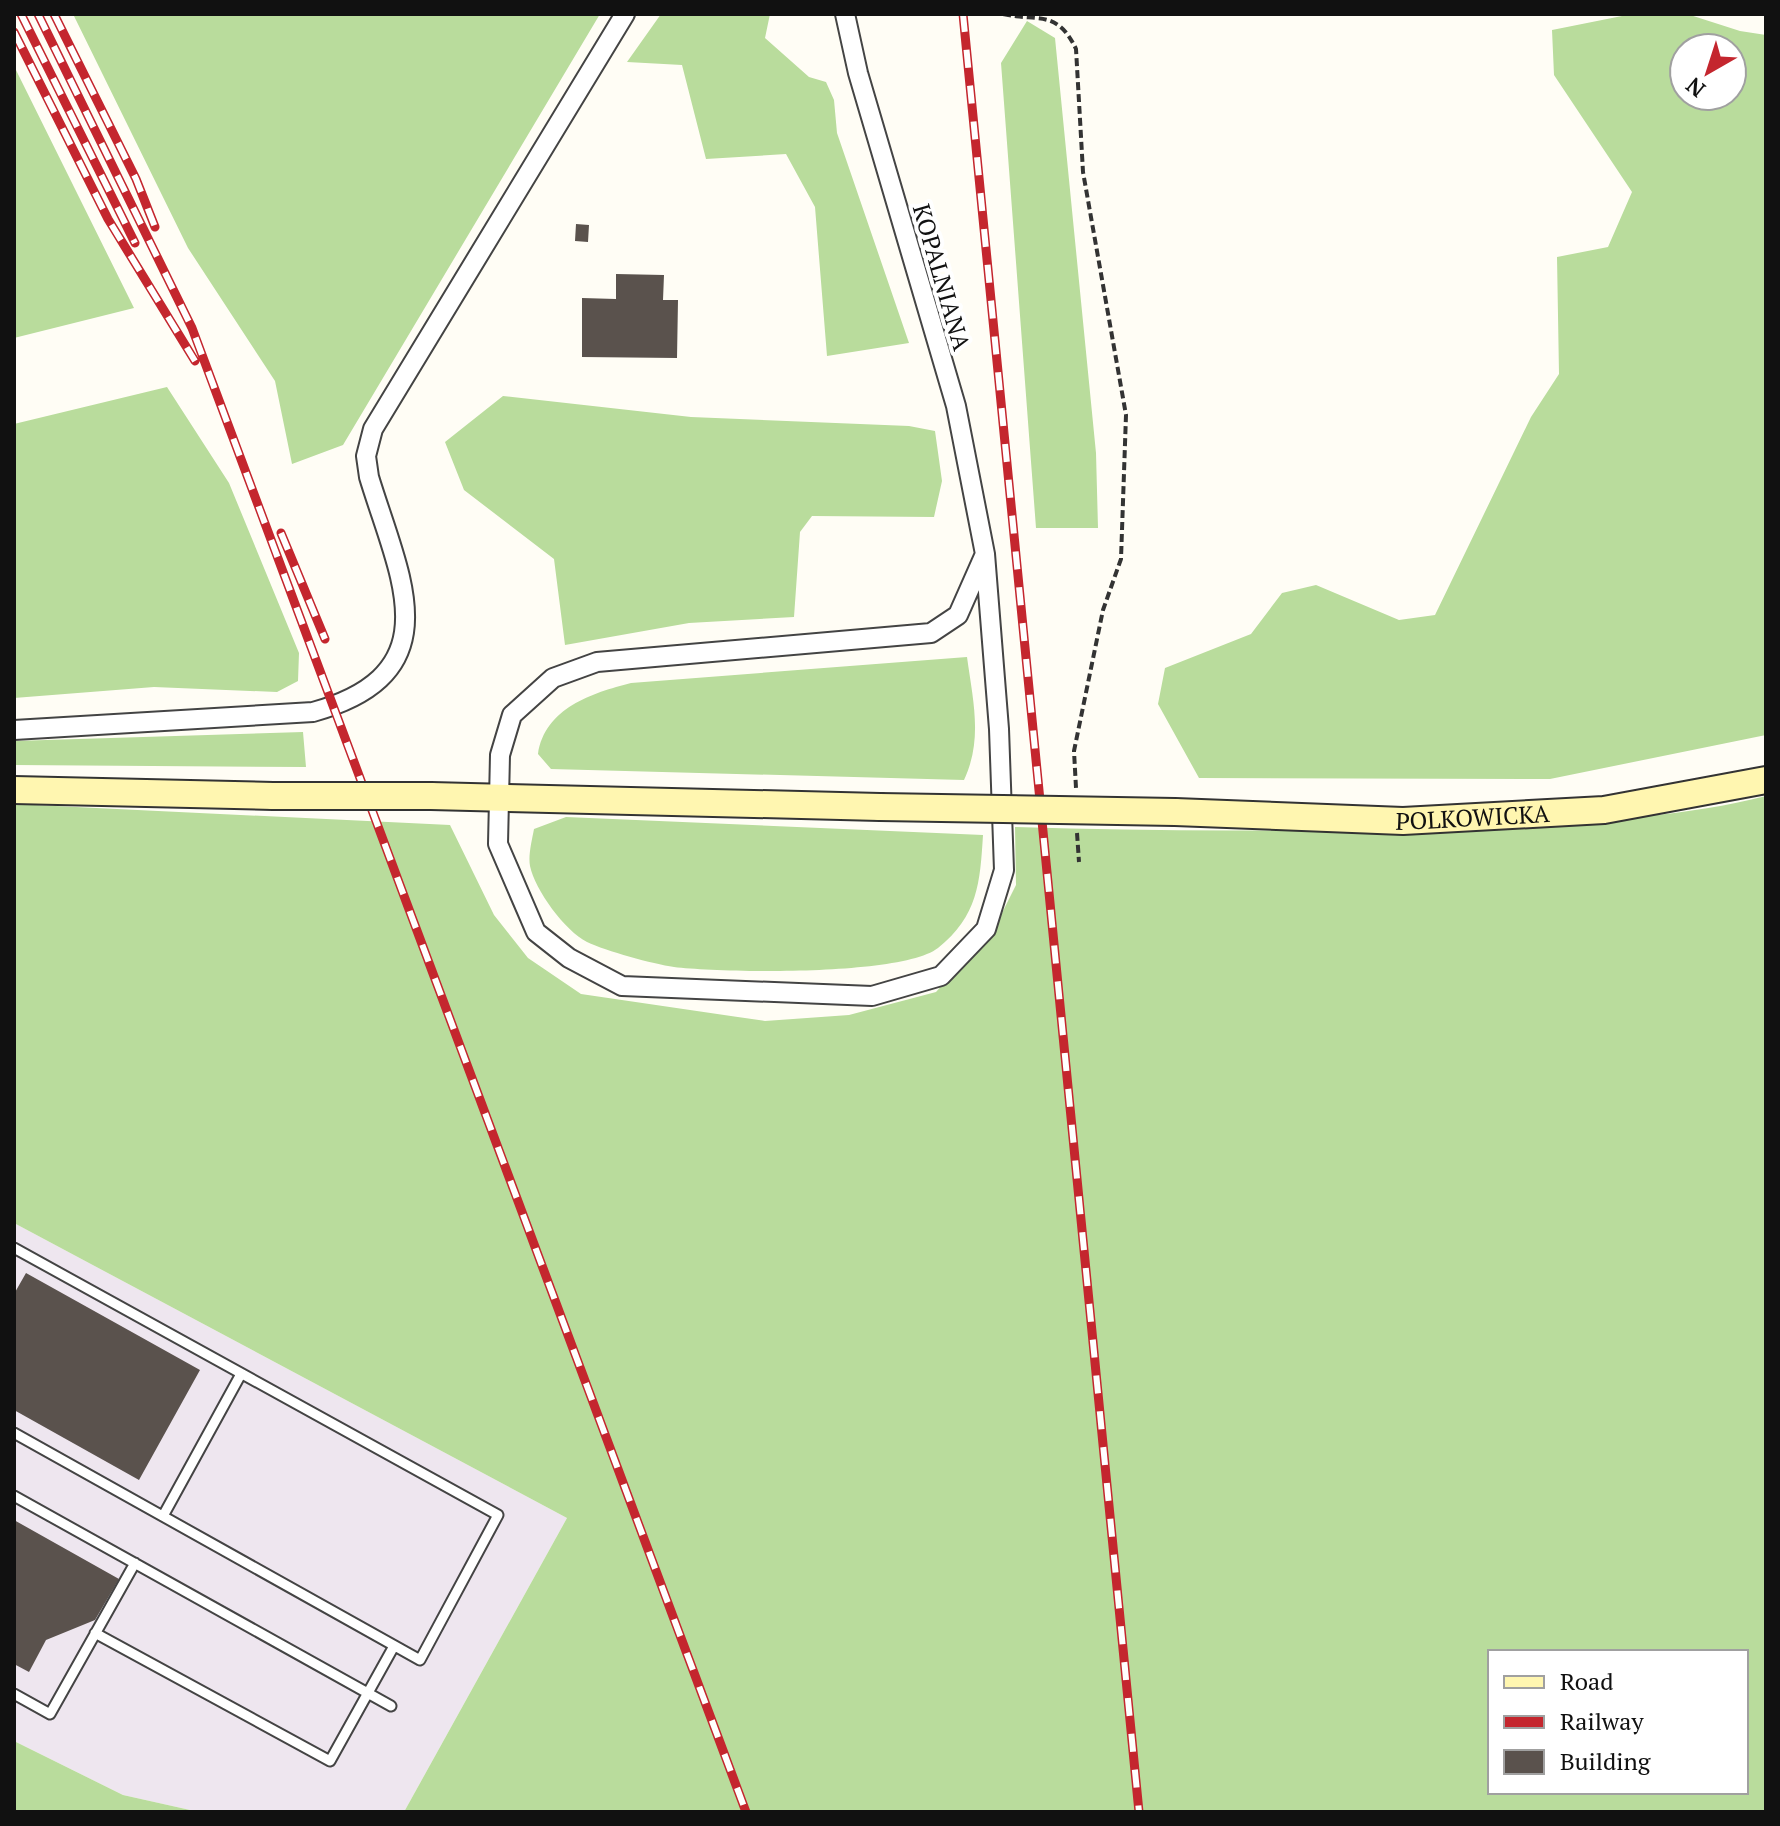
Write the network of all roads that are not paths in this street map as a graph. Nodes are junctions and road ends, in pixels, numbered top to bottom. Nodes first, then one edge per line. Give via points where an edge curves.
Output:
1 (625, 14) edge
2 (845, 14) edge
3 (985, 554) junction
4 (14, 730) edge
5 (1766, 780) edge
6 (14, 790) edge
7 (497, 799) junction
8 (14, 1248) edge
9 (241, 1374) junction
10 (14, 1433) edge
11 (14, 1496) edge
12 (163, 1516) junction
13 (135, 1563) junction
14 (95, 1633) junction
15 (394, 1646) junction
16 (14, 1694) edge
17 (369, 1694) junction
18 (391, 1706) dead end

1 - 4 street via 373,429 366,456 369,477 407,604 406,638 389,668 366,690 313,712
2 - 3 street, KOPALNIANA via 956,406
3 - 7 street, KOPALNIANA via 958,615 931,633 597,662 553,678 512,715 500,755
3 - 7 street, KOPALNIANA via 1004,870 986,929 941,976 872,996 622,986 569,958 536,932 498,844
5 - 7 main road, POLKOWICKA, bridge via 1604,810 1403,821
6 - 7 main road, POLKOWICKA, bridge
8 - 9 lane
9 - 12 lane
9 - 15 lane via 498,1515 420,1660
10 - 12 lane
11 - 13 lane
12 - 15 lane
13 - 14 lane
13 - 17 lane
14 - 16 lane via 50,1714
14 - 17 lane via 330,1761
15 - 17 lane
17 - 18 lane

